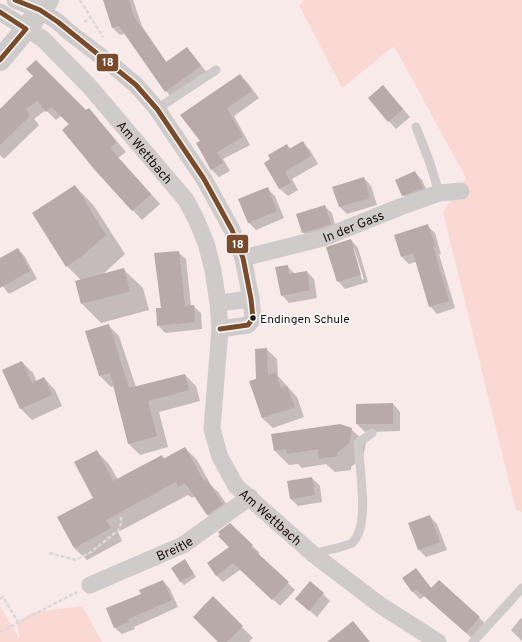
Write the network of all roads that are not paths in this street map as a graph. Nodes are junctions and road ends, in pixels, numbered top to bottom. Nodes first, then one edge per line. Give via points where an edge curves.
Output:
1 (14, 0) edge
2 (44, 5) edge
3 (0, 12) edge
4 (26, 29) junction
5 (0, 60) edge
6 (216, 70) dead end
7 (157, 110) junction
8 (416, 127) dead end
9 (461, 191) dead end
10 (439, 193) junction
11 (243, 258) junction
12 (251, 299) junction
13 (218, 303) junction
14 (220, 329) junction
15 (372, 433) dead end
16 (250, 497) junction
17 (313, 554) junction
18 (90, 585) road end
19 (522, 588) edge
20 (438, 642) edge
21 (473, 642) edge

1 - 2 street
2 - 4 main road
2 - 7 street via 69,32 136,85
3 - 4 street, Am Wettbach
4 - 5 main road
4 - 13 street, Am Wettbach via 43,39 89,86 186,200 206,243
6 - 7 lane
7 - 11 street via 204,179 232,230
8 - 10 lane
9 - 10 street, In der Gass
10 - 11 street, In der Gass via 323,238
11 - 12 street
12 - 13 street
12 - 14 street via 252,318 248,326
13 - 14 street, Am Wettbach
14 - 16 street, Am Wettbach via 212,429 220,457 236,486
15 - 17 lane via 358,443 364,512 360,530 352,543
16 - 17 street, Am Wettbach
16 - 18 street, Breitle via 183,545
17 - 20 street, Am Wettbach via 380,606
19 - 21 lane

